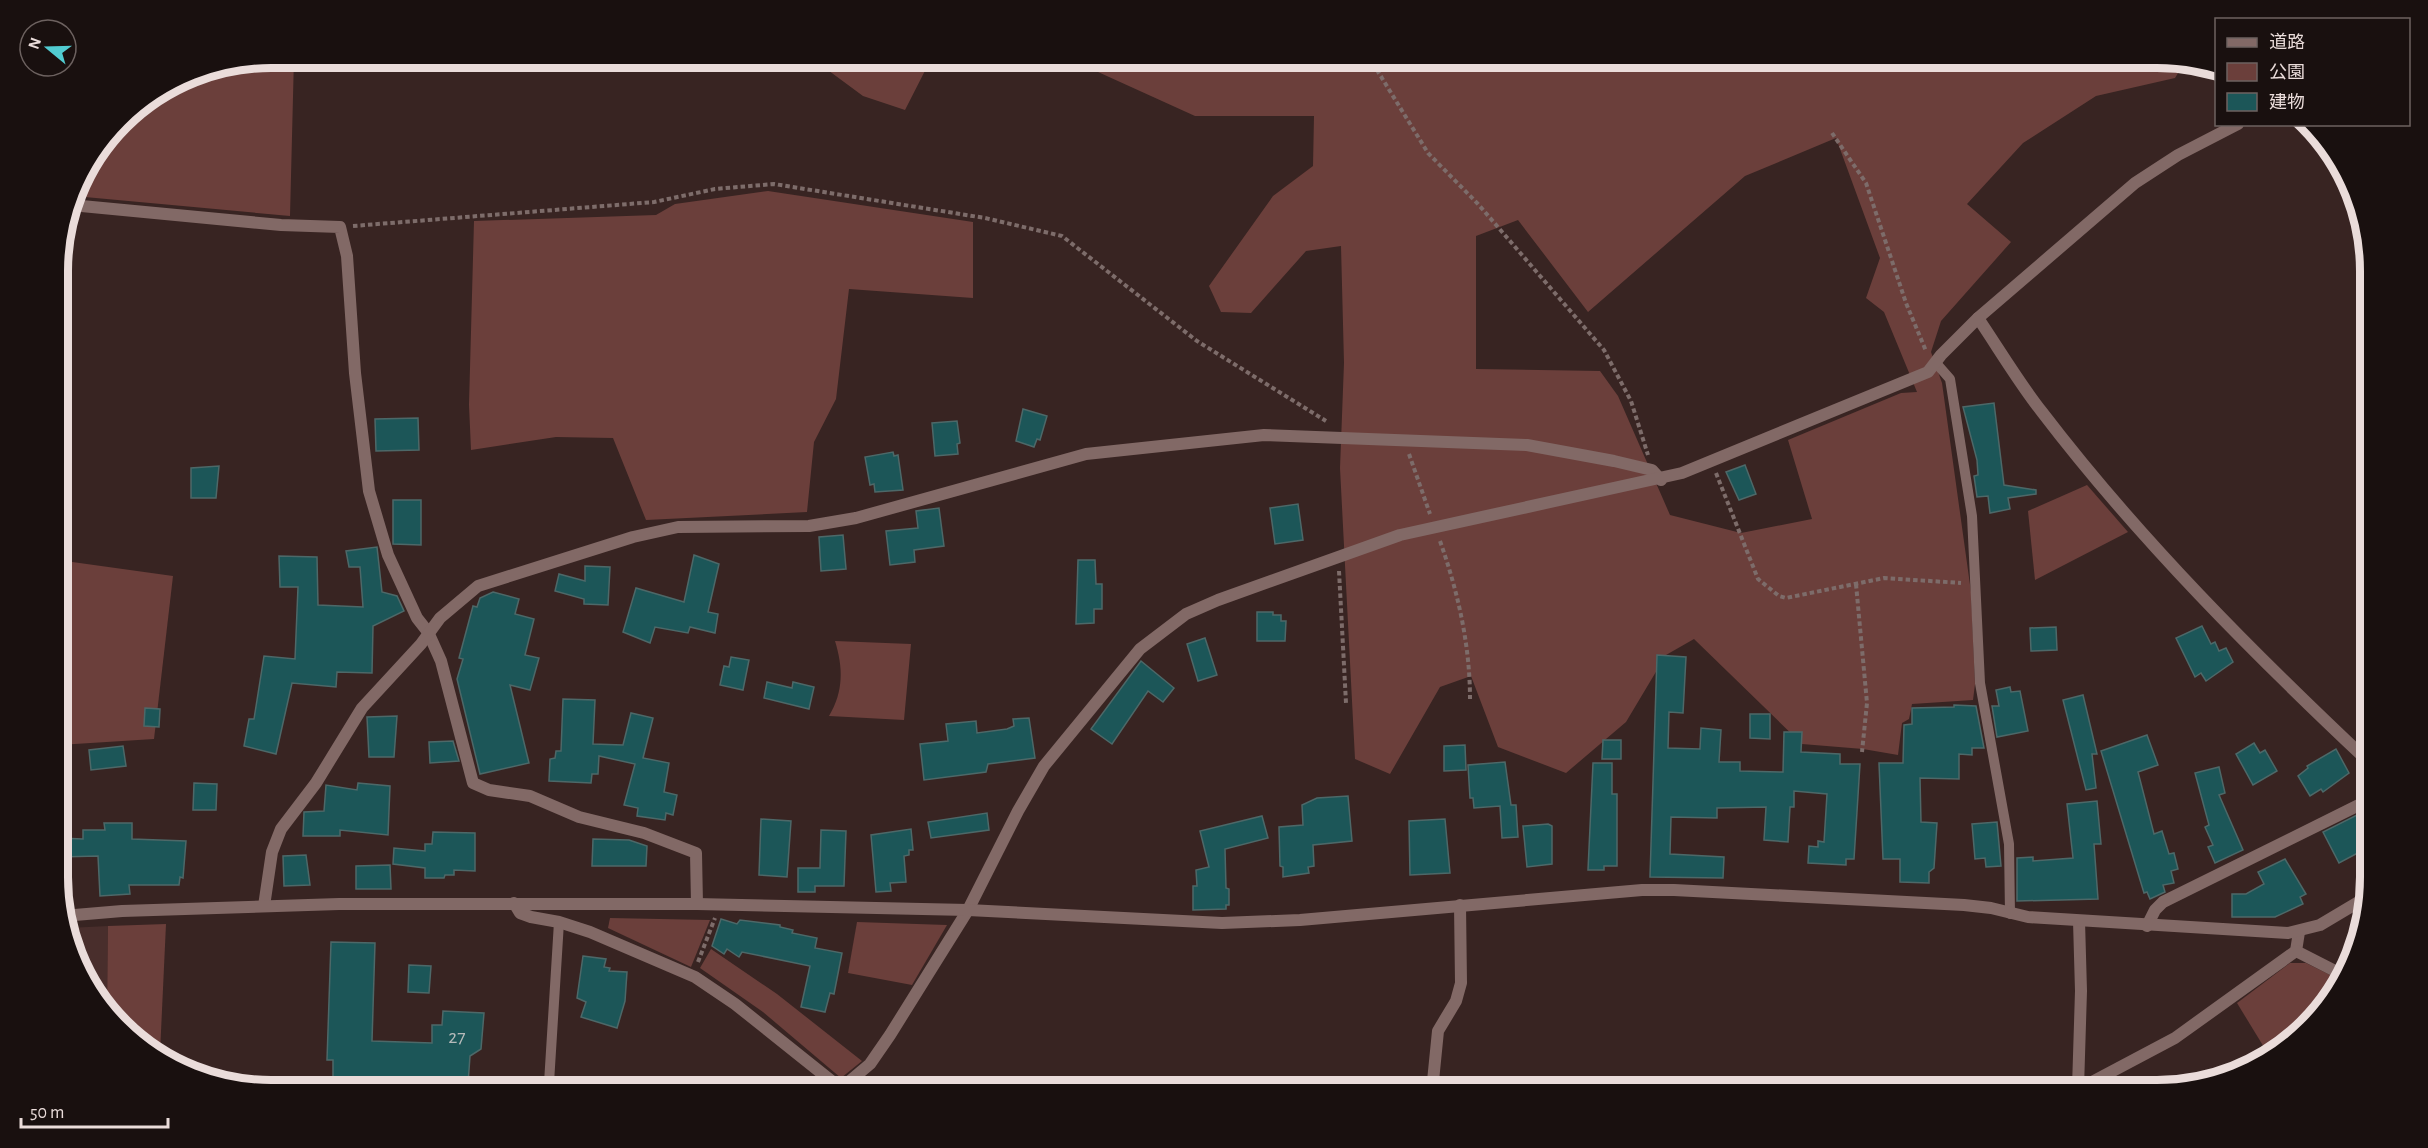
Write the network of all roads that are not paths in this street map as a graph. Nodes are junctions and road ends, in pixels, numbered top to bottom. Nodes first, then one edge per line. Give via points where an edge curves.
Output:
1 (2234, 126) edge
2 (78, 206) edge
3 (1978, 318) junction
4 (1936, 363) junction
5 (1657, 475) junction
6 (428, 632) junction
7 (2360, 754) edge
8 (2360, 804) edge
9 (2359, 902) edge
10 (514, 903) junction
11 (697, 904) junction
12 (1460, 905) junction
13 (264, 906) junction
14 (968, 910) junction
15 (2010, 914) junction
16 (71, 915) edge
17 (2079, 921) junction
18 (560, 922) junction
19 (2147, 926) junction
20 (2299, 932) junction
21 (2296, 951) junction
22 (2337, 972) edge
23 (549, 1080) edge
24 (829, 1080) edge
25 (852, 1080) edge
26 (1433, 1080) edge
27 (2076, 1080) edge
28 (2093, 1080) edge

1 - 3 street via 2135,183
2 - 6 street via 340,227 347,256 369,491 388,555 417,618
3 - 4 street
3 - 7 street via 2041,412 2166,558
4 - 5 street via 1928,372 1712,461
4 - 15 lane via 1950,380 1972,516 1980,683 2009,844
5 - 6 street via 1614,460 1527,445 1264,435 1086,454 837,522 809,526 678,527 633,537 478,586 456,602
5 - 14 street via 1434,527 1339,556 1186,614 1140,649 1044,766
6 - 11 street via 451,692 472,783 489,790 530,796 579,817 644,833 696,853
6 - 13 street via 362,708 316,783 281,830 272,852
8 - 19 street via 2163,902
9 - 20 street
10 - 11 street
10 - 13 street
10 - 18 street via 520,912 531,917
11 - 14 street
12 - 14 street via 1222,923
12 - 15 street via 1674,890 1964,906
12 - 26 street via 1461,983 1456,1001 1438,1031
13 - 16 street
14 - 25 street via 877,1055
15 - 17 street
17 - 19 street
17 - 27 street via 2081,991
18 - 23 lane
18 - 24 street via 692,976 735,1004
19 - 20 street via 2272,934
20 - 21 street
21 - 22 street
21 - 28 street via 2175,1038

